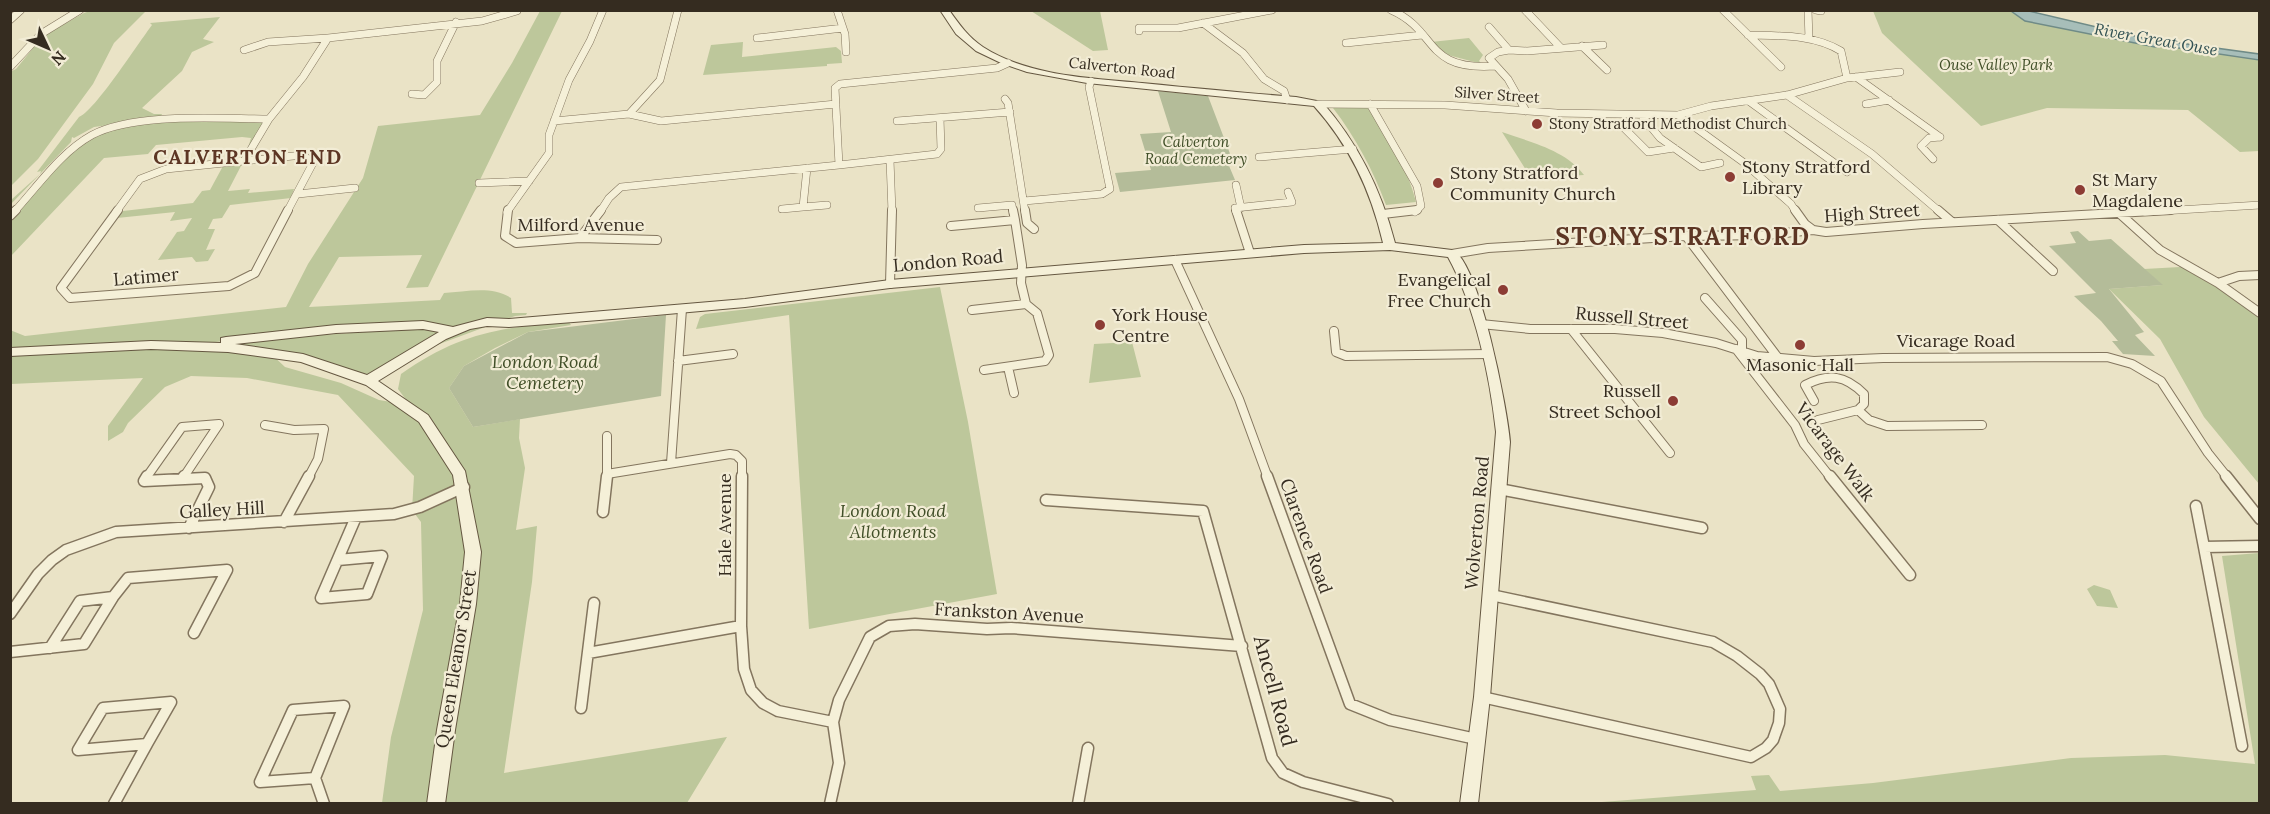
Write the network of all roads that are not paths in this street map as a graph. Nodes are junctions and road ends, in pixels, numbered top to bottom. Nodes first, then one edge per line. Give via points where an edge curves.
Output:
1 (21, 10) edge
2 (80, 10) edge
3 (603, 10) edge
4 (678, 10) edge
5 (837, 10) edge
6 (944, 10) edge
7 (1272, 10) edge
8 (1391, 10) edge
9 (1525, 10) edge
10 (1723, 10) edge
11 (1808, 10) edge
12 (1816, 10) edge
13 (518, 11) edge
14 (1821, 11) edge
15 (10, 20) edge
16 (456, 22) junction
17 (1203, 23) junction
18 (1489, 27) dead end
19 (843, 28) junction
20 (1139, 28) dead end
21 (1422, 35) junction
22 (1748, 35) junction
23 (328, 38) junction
24 (757, 38) dead end
25 (1809, 39) junction
26 (246, 40) dead end
27 (1346, 43) dead end
28 (253, 45) junction
29 (1603, 45) dead end
30 (1582, 46) junction
31 (836, 47) dead end
32 (1561, 48) junction
33 (244, 50) dead end
34 (1509, 50) junction
35 (1008, 63) junction
36 (1495, 66) junction
37 (10, 67) edge
38 (1781, 68) dead end
39 (1607, 70) dead end
40 (1900, 72) dead end
41 (1856, 77) junction
42 (1847, 78) junction
43 (1091, 81) junction
44 (412, 94) dead end
45 (1787, 94) junction
46 (1005, 99) dead end
47 (1287, 100) junction
48 (1889, 100) junction
49 (1750, 102) junction
50 (836, 104) junction
51 (1318, 104) junction
52 (1370, 104) junction
53 (1866, 104) dead end
54 (1526, 111) junction
55 (1010, 112) junction
56 (629, 114) junction
57 (1676, 115) junction
58 (1642, 116) junction
59 (940, 118) junction
60 (269, 119) junction
61 (554, 120) junction
62 (897, 121) dead end
63 (1648, 126) junction
64 (1674, 148) junction
65 (1353, 149) junction
66 (1649, 152) junction
67 (1259, 157) dead end
68 (1933, 159) dead end
69 (244, 160) junction
70 (890, 160) junction
71 (1658, 160) dead end
72 (1720, 163) dead end
73 (839, 165) junction
74 (807, 168) junction
75 (1847, 172) dead end
76 (529, 181) junction
77 (479, 183) dead end
78 (1236, 185) dead end
79 (355, 188) dead end
80 (1288, 192) dead end
81 (298, 194) junction
82 (1024, 201) junction
83 (827, 205) dead end
84 (2259, 205) edge
85 (803, 207) junction
86 (978, 208) dead end
87 (1241, 208) junction
88 (782, 209) dead end
89 (2120, 213) junction
90 (1383, 214) junction
91 (10, 216) edge
92 (1015, 220) junction
93 (1998, 220) junction
94 (1952, 222) junction
95 (951, 226) dead end
96 (1034, 229) dead end
97 (1813, 230) junction
98 (1686, 236) junction
99 (580, 238) junction
100 (657, 240) dead end
101 (1390, 246) junction
102 (1250, 253) junction
103 (1452, 254) junction
104 (1175, 260) junction
105 (2053, 271) dead end
106 (1021, 273) junction
107 (2259, 275) edge
108 (2217, 283) junction
109 (890, 284) junction
110 (1705, 298) dead end
111 (1026, 304) junction
112 (682, 309) junction
113 (972, 310) dead end
114 (2259, 313) edge
115 (509, 323) junction
116 (1481, 324) junction
117 (1571, 329) junction
118 (452, 331) junction
119 (1334, 331) dead end
120 (197, 344) junction
121 (1738, 350) junction
122 (10, 352) edge
123 (733, 354) dead end
124 (1488, 354) junction
125 (1779, 359) junction
126 (678, 361) junction
127 (1814, 361) junction
128 (1008, 367) junction
129 (984, 370) dead end
130 (1824, 375) junction
131 (372, 383) junction
132 (1014, 393) dead end
133 (1814, 401) dead end
134 (1858, 411) junction
135 (1818, 420) dead end
136 (265, 425) dead end
137 (1982, 425) dead end
138 (607, 436) dead end
139 (1670, 453) dead end
140 (671, 463) junction
141 (607, 474) junction
142 (182, 479) junction
143 (464, 487) junction
144 (1499, 489) junction
145 (1046, 500) dead end
146 (2196, 506) dead end
147 (603, 512) dead end
148 (356, 517) junction
149 (2259, 519) edge
150 (284, 522) junction
151 (189, 528) junction
152 (1702, 528) dead end
153 (2259, 546) edge
154 (2204, 547) junction
155 (338, 560) junction
156 (1910, 575) dead end
157 (1491, 595) junction
158 (112, 597) junction
159 (594, 603) dead end
160 (10, 615) edge
161 (741, 626) junction
162 (194, 633) dead end
163 (1242, 646) junction
164 (50, 648) junction
165 (10, 652) edge
166 (588, 653) junction
167 (1482, 697) junction
168 (581, 708) dead end
169 (833, 722) junction
170 (1476, 739) junction
171 (149, 744) junction
172 (2242, 746) dead end
173 (1088, 748) dead end
174 (315, 778) junction
175 (114, 804) edge
176 (324, 804) edge
177 (436, 804) edge
178 (831, 804) edge
179 (1078, 804) edge
180 (1388, 804) edge
181 (1469, 804) edge

1 - 15 street
2 - 37 street via 33,40
3 - 61 street, Milford Avenue
4 - 56 street via 660,80
5 - 19 street
6 - 35 street, Calverton Road via 964,38
7 - 17 street
8 - 21 street via 1414,23
9 - 32 street
10 - 22 street
11 - 25 street
12 - 14 street
13 - 16 street via 506,17
16 - 23 street
16 - 44 street via 437,61 438,82 424,94
17 - 20 street
17 - 47 street via 1243,52 1264,79 1284,91
18 - 34 street
19 - 24 street
19 - 31 street via 846,49
21 - 27 street
21 - 36 street via 1433,50 1446,58 1478,67
22 - 25 street
22 - 38 street
23 - 28 street
23 - 60 street
25 - 42 street via 1841,51
26 - 28 street
28 - 33 street
29 - 30 street
30 - 32 street
30 - 39 street
32 - 34 street
34 - 36 street via 1490,58
35 - 43 street, Calverton Road
35 - 50 street via 997,68 846,82 836,88
36 - 54 street
40 - 41 street, Silver Street
41 - 42 street, Silver Street
41 - 48 street
42 - 45 street, Silver Street
43 - 47 street, Calverton Road
43 - 82 street via 1089,87 1110,189 1102,194
45 - 49 street, Silver Street
45 - 94 street via 1872,154
46 - 55 street
47 - 51 street, Calverton Road
48 - 53 street
48 - 68 street via 1940,137 1929,138 1921,146
49 - 57 street, Silver Street
49 - 75 street
50 - 56 street via 661,121
50 - 73 street
51 - 52 street, Silver Street
51 - 65 street via 1343,130
52 - 54 street, Silver Street
52 - 90 street via 1417,186 1420,206 1414,212
54 - 58 street, Silver Street
55 - 59 street
55 - 82 street
56 - 61 street
57 - 58 street, Silver Street
57 - 97 street via 1743,162 1791,204
58 - 63 street
59 - 62 street
59 - 70 street via 941,149 937,154
60 - 69 street
60 - 91 street via 160,120 97,132 80,144
61 - 76 street, Milford Avenue via 549,153
63 - 64 street
63 - 66 street via 1629,122 1622,126
64 - 66 street
64 - 72 street via 1701,167
65 - 67 street
65 - 90 street
66 - 71 street
69 - 81 street, Latimer via 303,154 313,163
69 - 81 street, Latimer via 166,169 140,179 61,288 70,298 229,286 255,273
70 - 73 street
70 - 109 street
73 - 74 street
74 - 85 street
74 - 99 street via 621,187 613,191
76 - 77 street
76 - 99 street, Milford Avenue via 507,211 508,240 516,243
78 - 87 street
79 - 81 street
80 - 87 street via 1292,202
82 - 96 street via 1027,223
83 - 85 street
84 - 89 street, High Street
85 - 88 street
86 - 92 street via 1012,205
87 - 102 street via 1235,208
89 - 93 street, High Street
89 - 108 street via 2160,250
90 - 101 street
92 - 95 street
92 - 106 street
93 - 94 street, High Street
93 - 105 street
94 - 97 street, High Street
97 - 98 street, High Street
98 - 103 street, High Street via 1488,248
98 - 125 street
99 - 100 street, Milford Avenue
101 - 102 street, London Road
101 - 103 street, London Road
102 - 104 street, London Road
103 - 116 street, Wolverton Road
104 - 106 street, London Road
104 - 170 street, Clarence Road via 1239,399 1350,704 1355,709
106 - 109 street, London Road
106 - 111 street
107 - 108 street
108 - 114 street
109 - 112 street, London Road
110 - 121 street, Vicarage Walk via 1742,340
111 - 113 street
111 - 128 street via 1037,313 1049,355 1045,361
112 - 115 street, London Road
112 - 126 street
115 - 118 street, London Road via 487,322
115 - 131 street, London Road via 480,330 434,350
116 - 117 street, Russell Street
116 - 124 street, Wolverton Road
117 - 121 street, Russell Street via 1663,333
117 - 139 street
118 - 120 street via 423,325
118 - 131 street, London Road
119 - 124 street via 1336,352 1346,356
120 - 122 street, Queen Eleanor Street
120 - 131 street, Queen Eleanor Street via 291,355
121 - 125 street, Russell Street
121 - 156 street, Vicarage Walk via 1804,444
123 - 126 street
124 - 144 street, Wolverton Road via 1502,418
125 - 127 street, Vicarage Road
126 - 140 street
127 - 130 street
127 - 149 street, Vicarage Road via 2107,357 2132,364 2169,390 2208,453
128 - 129 street
128 - 132 street
130 - 133 street via 1805,385
130 - 134 street via 1855,384 1864,394 1864,404
131 - 143 street, Queen Eleanor Street via 411,406 432,426 447,447
134 - 135 street
134 - 137 street via 1887,426
136 - 150 street via 294,430 324,429 318,459
138 - 141 street
140 - 141 street
140 - 161 street, Hale Avenue via 730,454 742,461
141 - 147 street
142 - 142 street via 144,481 182,427 219,424
142 - 151 street via 205,478 209,487
143 - 148 street, Galley Hill via 420,507
143 - 177 street, Queen Eleanor Street via 472,552
144 - 152 street
144 - 157 street, Wolverton Road
145 - 163 street, Ancell Road via 1203,511
146 - 154 street
148 - 150 street, Galley Hill
148 - 155 street
150 - 151 street, Galley Hill
151 - 160 street, Galley Hill via 116,532 66,550 38,574
153 - 154 street
154 - 172 street
155 - 155 street via 321,598 367,594 382,556
157 - 167 street, Wolverton Road
157 - 167 street via 1713,642 1740,656 1762,676 1778,696 1781,716 1776,737 1765,750 1751,757
158 - 162 street via 128,578 227,570
158 - 164 street via 80,601
158 - 164 street via 84,644
159 - 166 street
161 - 166 street
161 - 169 street, Hale Avenue via 744,669 751,690 763,703 778,711
163 - 169 street, Frankston Avenue via 1011,628 889,626 870,638 839,700
163 - 180 street, Ancell Road via 1272,758 1282,772 1303,782
164 - 165 street
166 - 168 street
167 - 170 street, Wolverton Road
169 - 178 street via 839,763
170 - 181 street, Wolverton Road
171 - 171 street via 125,746 78,750 103,708 171,702
171 - 175 street
173 - 179 street
174 - 174 street via 340,716 344,706 293,710 260,782
174 - 176 street

